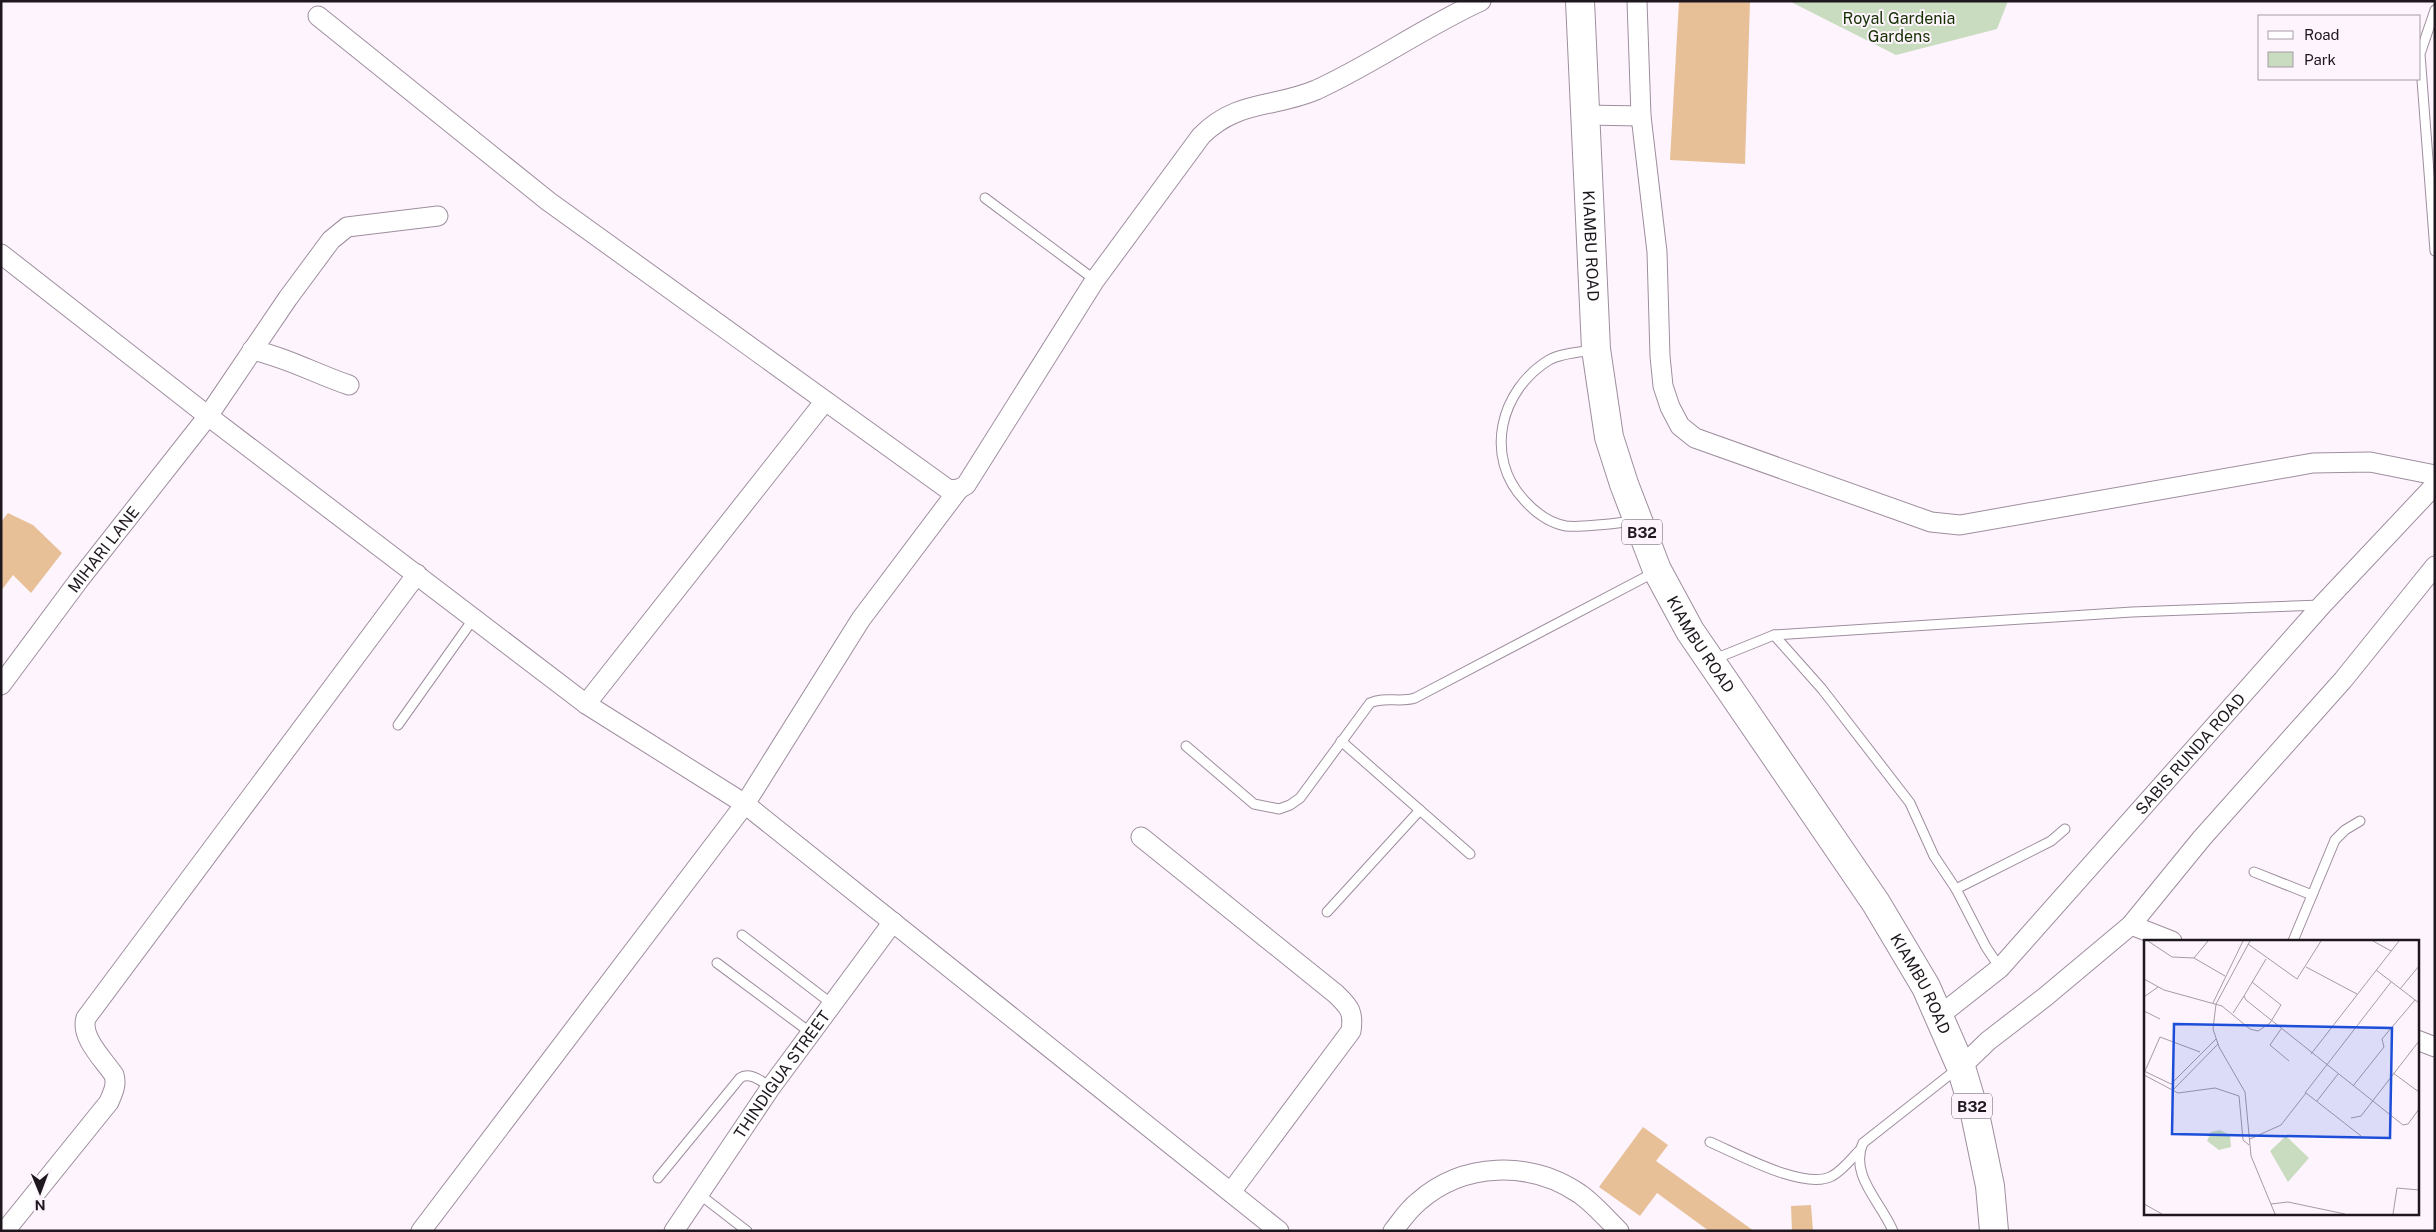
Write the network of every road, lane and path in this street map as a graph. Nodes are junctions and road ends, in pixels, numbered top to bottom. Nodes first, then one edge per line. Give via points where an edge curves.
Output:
1 (1481, 1) edge
2 (1580, 1) edge
3 (1637, 1) edge
4 (2435, 10) edge
5 (318, 16) dead end
6 (2421, 51) edge
7 (2421, 67) edge
8 (1585, 115) junction
9 (1641, 116) junction
10 (985, 198) dead end
11 (438, 216) dead end
12 (2435, 251) edge
13 (1, 254) edge
14 (1095, 280) junction
15 (1596, 349) junction
16 (252, 350) junction
17 (349, 385) dead end
18 (825, 401) junction
19 (208, 416) junction
20 (2434, 474) edge
21 (959, 489) junction
22 (1638, 521) junction
23 (2435, 566) edge
24 (1657, 570) junction
25 (417, 574) junction
26 (2322, 605) junction
27 (474, 618) junction
28 (1774, 635) junction
29 (1709, 660) junction
30 (1, 685) edge
31 (586, 704) junction
32 (398, 725) dead end
33 (1341, 741) junction
34 (1186, 746) dead end
35 (745, 804) junction
36 (1420, 810) junction
37 (2360, 821) dead end
38 (2065, 830) dead end
39 (1141, 838) dead end
40 (1470, 854) dead end
41 (2254, 872) dead end
42 (1956, 889) junction
43 (2312, 896) junction
44 (1327, 912) dead end
45 (893, 922) junction
46 (2131, 925) junction
47 (742, 935) dead end
48 (2169, 940) edge
49 (2293, 940) edge
50 (717, 963) dead end
51 (2000, 968) junction
52 (832, 1004) junction
53 (1939, 1016) junction
54 (811, 1033) junction
55 (2418, 1040) edge
56 (2435, 1048) edge
57 (1961, 1067) junction
58 (771, 1087) junction
59 (1710, 1142) dead end
60 (1860, 1150) junction
61 (658, 1178) dead end
62 (1231, 1192) junction
63 (699, 1194) junction
64 (5, 1231) edge
65 (421, 1231) edge
66 (674, 1231) edge
67 (747, 1231) edge
68 (1279, 1231) edge
69 (1393, 1231) edge
70 (1619, 1231) edge
71 (1894, 1231) edge
72 (1994, 1231) edge

1 - 14 street via 1317,90 1227,115 1212,125
2 - 8 highway, KIAMBU ROAD / B32
3 - 9 street
4 - 6 lane
5 - 18 street via 548,201
7 - 12 lane
8 - 9 street
8 - 15 highway, KIAMBU ROAD / B32
9 - 20 street via 1657,252 1663,386 1680,426 1695,438 1932,522 1960,525 2312,463 2370,462
10 - 14 lane
11 - 16 street, MIHARI LANE via 348,227 331,240
13 - 19 street
14 - 21 street via 966,485
15 - 22 highway, KIAMBU ROAD / B32 via 1609,438
15 - 22 lane via 1551,359 1525,380 1508,405 1500,441 1507,474 1538,515 1566,526
16 - 17 street via 302,365
16 - 19 street, MIHARI LANE
18 - 21 street via 949,490
18 - 31 street
19 - 25 street
19 - 30 street, MIHARI LANE
20 - 26 street, SABIS RUNDA ROAD
21 - 35 street via 861,619
22 - 24 highway, KIAMBU ROAD / B32
23 - 46 street via 2343,680 2202,838
24 - 29 highway, KIAMBU ROAD / B32
24 - 33 lane via 1415,698 1406,701 1377,699 1370,703
25 - 27 street
25 - 64 street via 86,1018 83,1026 86,1035 114,1075 114,1091 109,1102
26 - 28 lane via 2132,612
26 - 51 street, SABIS RUNDA ROAD
27 - 31 street
27 - 32 lane
28 - 29 lane
28 - 42 lane via 1822,689 1910,803 1934,856
29 - 53 highway, KIAMBU ROAD / B32 via 1876,903 1926,987
31 - 35 street
33 - 34 lane via 1300,798 1279,809 1254,804
33 - 36 lane
35 - 45 street
35 - 65 street
36 - 40 lane
36 - 44 lane
37 - 43 lane via 2336,840
38 - 42 lane via 2051,841
39 - 62 street via 1336,994 1349,1007 1353,1017 1351,1031
41 - 43 lane
42 - 51 lane
43 - 49 lane
45 - 52 street, THINDIGUA STREET
45 - 62 street
46 - 48 street
46 - 57 street via 1988,1041
47 - 52 lane
50 - 54 lane
51 - 53 street, SABIS RUNDA ROAD
52 - 54 street, THINDIGUA STREET
53 - 57 highway, KIAMBU ROAD / B32
54 - 58 street, THINDIGUA STREET
55 - 56 street
57 - 60 lane via 1863,1143
57 - 72 highway, KIAMBU ROAD / B32 via 1990,1186
58 - 61 lane via 751,1076 740,1078
58 - 63 street, THINDIGUA STREET
59 - 60 lane via 1798,1179 1816,1182 1833,1176
60 - 71 lane via 1858,1160 1862,1178
62 - 68 street
63 - 66 street, THINDIGUA STREET
63 - 67 lane
69 - 70 street via 1417,1202 1458,1176 1517,1170 1540,1174 1580,1194

